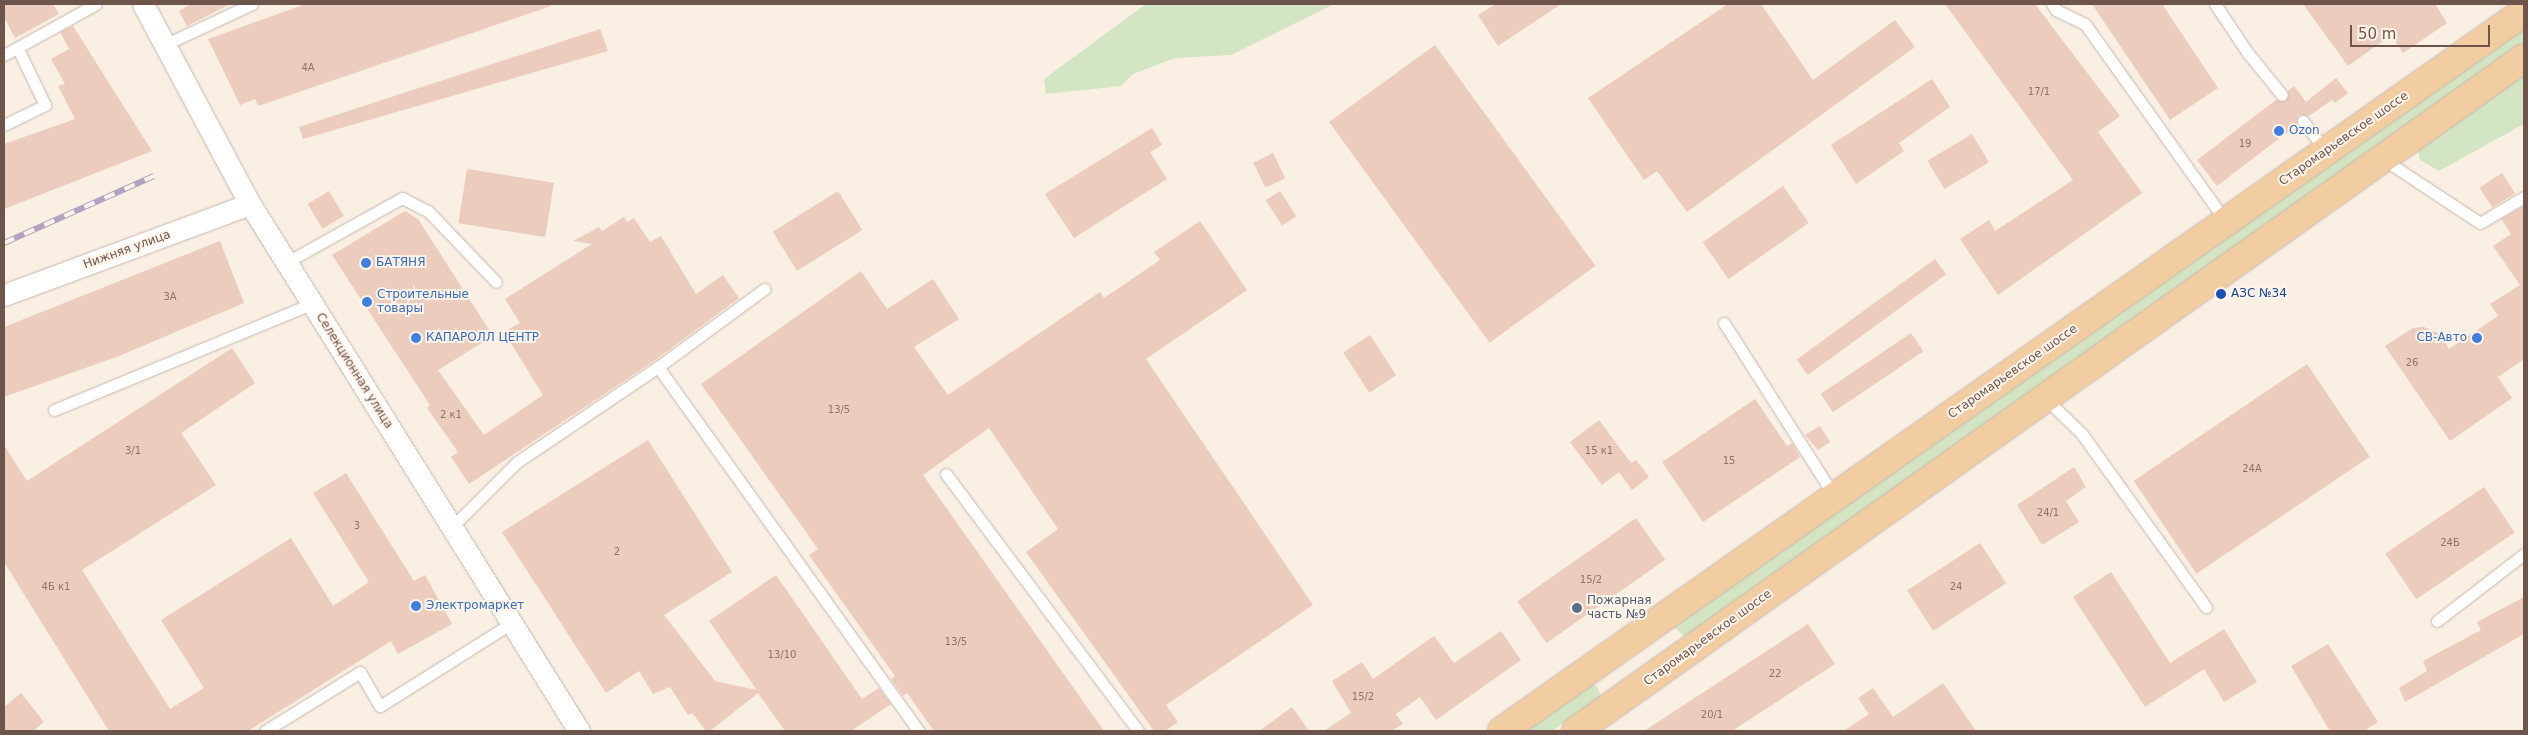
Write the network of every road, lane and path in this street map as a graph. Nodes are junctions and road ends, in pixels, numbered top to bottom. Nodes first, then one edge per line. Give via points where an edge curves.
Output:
1 (96, 4) edge
2 (252, 4) edge
3 (2052, 4) edge
4 (2215, 4) edge
5 (148, 6) edge
6 (2524, 12) edge
7 (164, 45) junction
8 (17, 47) junction
9 (4, 55) edge
10 (2524, 58) edge
11 (2282, 95) dead end
12 (2303, 121) dead end
13 (4, 125) edge
14 (2326, 152) junction
15 (2381, 158) junction
16 (2524, 197) edge
17 (250, 204) junction
18 (2226, 222) junction
19 (287, 262) junction
20 (496, 282) dead end
21 (764, 289) dead end
22 (4, 295) edge
23 (313, 303) junction
24 (1724, 322) dead end
25 (658, 367) junction
26 (2044, 397) junction
27 (54, 410) dead end
28 (946, 474) dead end
29 (1835, 497) junction
30 (451, 528) junction
31 (2524, 554) edge
32 (2206, 607) dead end
33 (2437, 621) dead end
34 (510, 624) junction
35 (1616, 651) junction
36 (1641, 686) junction
37 (265, 731) edge
38 (579, 731) edge
39 (919, 731) edge
40 (1136, 731) edge
41 (1502, 731) edge
42 (1576, 731) edge

1 - 8 lane
2 - 7 lane
3 - 18 lane via 2056,10 2085,24
4 - 11 lane
5 - 7 street, Селекционная улица
6 - 14 main road, Старомарьевское шоссе
7 - 17 street, Селекционная улица
8 - 9 lane
8 - 13 lane via 45,105
10 - 15 main road, Старомарьевское шоссе
12 - 14 lane
14 - 18 main road, Старомарьевское шоссе
15 - 16 lane via 2480,223
15 - 26 main road, Старомарьевское шоссе
17 - 19 street, Селекционная улица
17 - 22 street, Нижняя улица
18 - 29 main road, Старомарьевское шоссе
19 - 20 lane via 402,198 428,211
19 - 23 street, Селекционная улица
21 - 25 lane
23 - 27 lane
23 - 30 street, Селекционная улица
24 - 29 lane
25 - 30 lane via 516,462
25 - 39 lane
26 - 32 lane via 2082,434
26 - 36 main road, Старомарьевское шоссе
28 - 40 lane
29 - 35 main road, Старомарьевское шоссе
30 - 34 street, Селекционная улица
31 - 33 lane
34 - 37 lane via 380,706 360,672
34 - 38 street, Селекционная улица
35 - 36 main road
35 - 41 main road, Старомарьевское шоссе
36 - 42 main road, Старомарьевское шоссе

